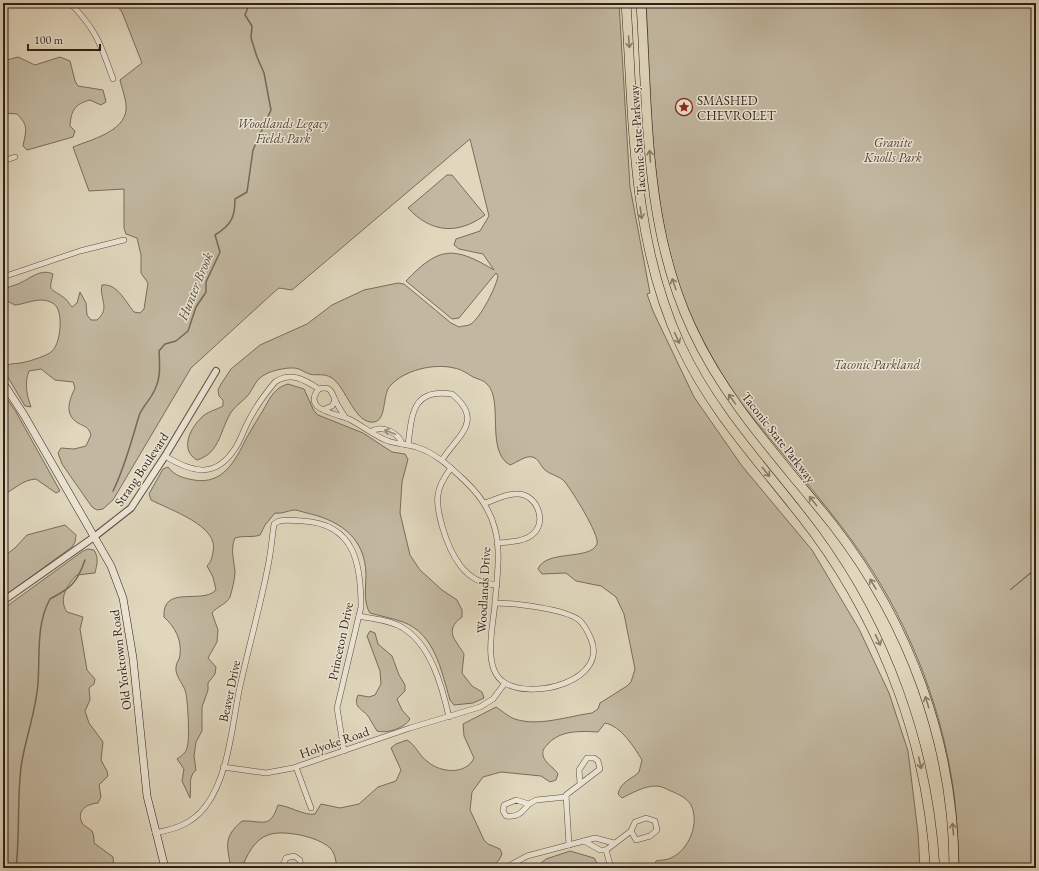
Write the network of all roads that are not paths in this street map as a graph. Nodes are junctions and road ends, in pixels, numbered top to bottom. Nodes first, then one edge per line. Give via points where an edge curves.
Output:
1 (70, 3) edge
2 (626, 3) edge
3 (641, 3) edge
4 (113, 79) dead end
5 (15, 157) dead end
6 (3, 161) edge
7 (124, 240) dead end
8 (3, 277) edge
9 (216, 371) dead end
10 (3, 383) edge
11 (318, 389) junction
12 (335, 400) junction
13 (325, 409) junction
14 (345, 417) junction
15 (372, 431) junction
16 (405, 445) junction
17 (165, 456) junction
18 (442, 460) junction
19 (451, 468) junction
20 (485, 503) junction
21 (279, 521) joint
22 (94, 537) junction
23 (497, 543) junction
24 (496, 585) junction
25 (3, 601) edge
26 (495, 603) junction
27 (359, 616) junction
28 (505, 683) junction
29 (449, 717) junction
30 (344, 751) junction
31 (296, 766) junction
32 (223, 767) junction
33 (580, 783) junction
34 (566, 797) junction
35 (529, 804) junction
36 (311, 808) dead end
37 (632, 831) junction
38 (155, 833) junction
39 (584, 841) junction
40 (614, 843) junction
41 (569, 845) junction
42 (606, 850) junction
43 (165, 868) edge
44 (282, 868) edge
45 (301, 868) edge
46 (505, 868) edge
47 (611, 868) edge
48 (935, 868) edge
49 (954, 868) edge

1 - 4 street via 94,30
2 -> 48 highway, Taconic State Parkway via 640,208 647,249 662,300 682,349 708,396 826,549 854,594 878,641 898,689 917,751 929,808
49 -> 3 highway, Taconic State Parkway via 951,810 938,740 921,684 898,630 876,587 850,548 725,389 698,344 678,295 662,244 653,193
5 - 6 street
7 - 8 street via 80,251
9 - 17 street, Strang Boulevard
10 - 22 main road, Old Yorktown Road
11 - 12 street via 330,389
11 - 13 street via 314,402
11 - 17 street via 303,379 294,377 286,377 275,382 248,420 236,447 226,460 211,469 193,470
12 - 13 street via 332,406
12 - 14 street
13 - 14 street, Woodlands Drive
14 - 15 street, Woodlands Drive
15 - 16 street, Woodlands Drive via 386,441
16 -> 15 street, Woodlands Drive via 399,436 392,432 381,429
16 - 18 street, Woodlands Drive via 418,448
16 - 18 street via 419,402 432,393 452,394 464,407 466,426 464,433
17 - 22 street, Strang Boulevard via 131,508
18 - 19 street, Woodlands Drive
19 - 20 street, Woodlands Drive
19 - 24 street via 442,481 437,496 448,545 461,568 473,578 482,583
20 - 23 street, Woodlands Drive via 492,518
20 - 23 street via 516,493 530,499 538,510 538,526 534,533 523,539
21 - 27 street, Princeton Drive via 315,522 338,531 346,539 358,567 361,593
21 - 32 street, Beaver Drive via 274,524 269,564
22 - 25 street, Strang Boulevard
22 - 38 main road, Old Yorktown Road via 116,577 127,611 147,796
23 - 24 street, Woodlands Drive
24 - 26 street, Woodlands Drive
26 - 28 street, Woodlands Drive via 491,651 496,674
26 - 28 street via 558,610 570,615 583,625 594,646 593,658 586,669 561,685 528,690
27 - 29 street via 396,624 420,643 431,661
27 - 30 street, Princeton Drive via 338,708
28 - 29 street, Holyoke Road via 486,704
29 - 30 street, Holyoke Road
30 - 31 street, Holyoke Road
31 - 32 street, Holyoke Road via 266,773
31 - 36 street
32 - 38 street, Beaver Drive via 212,797 196,816 174,829
33 - 33 street via 579,770 588,758 594,758 598,761 600,769
33 - 34 street
34 - 35 street via 536,800
34 - 41 street
35 - 35 street via 523,812 513,817 506,816 504,812 504,806 516,800
37 - 37 street via 635,822 646,818 655,821 657,830 650,836 636,840
37 - 40 street
38 - 43 main road, Old Yorktown Road
39 - 40 street via 599,838
39 - 41 street
39 - 42 street via 600,850
40 - 42 street
41 - 46 street via 527,856
42 - 47 street
44 - 45 street via 286,858 294,856 300,860

